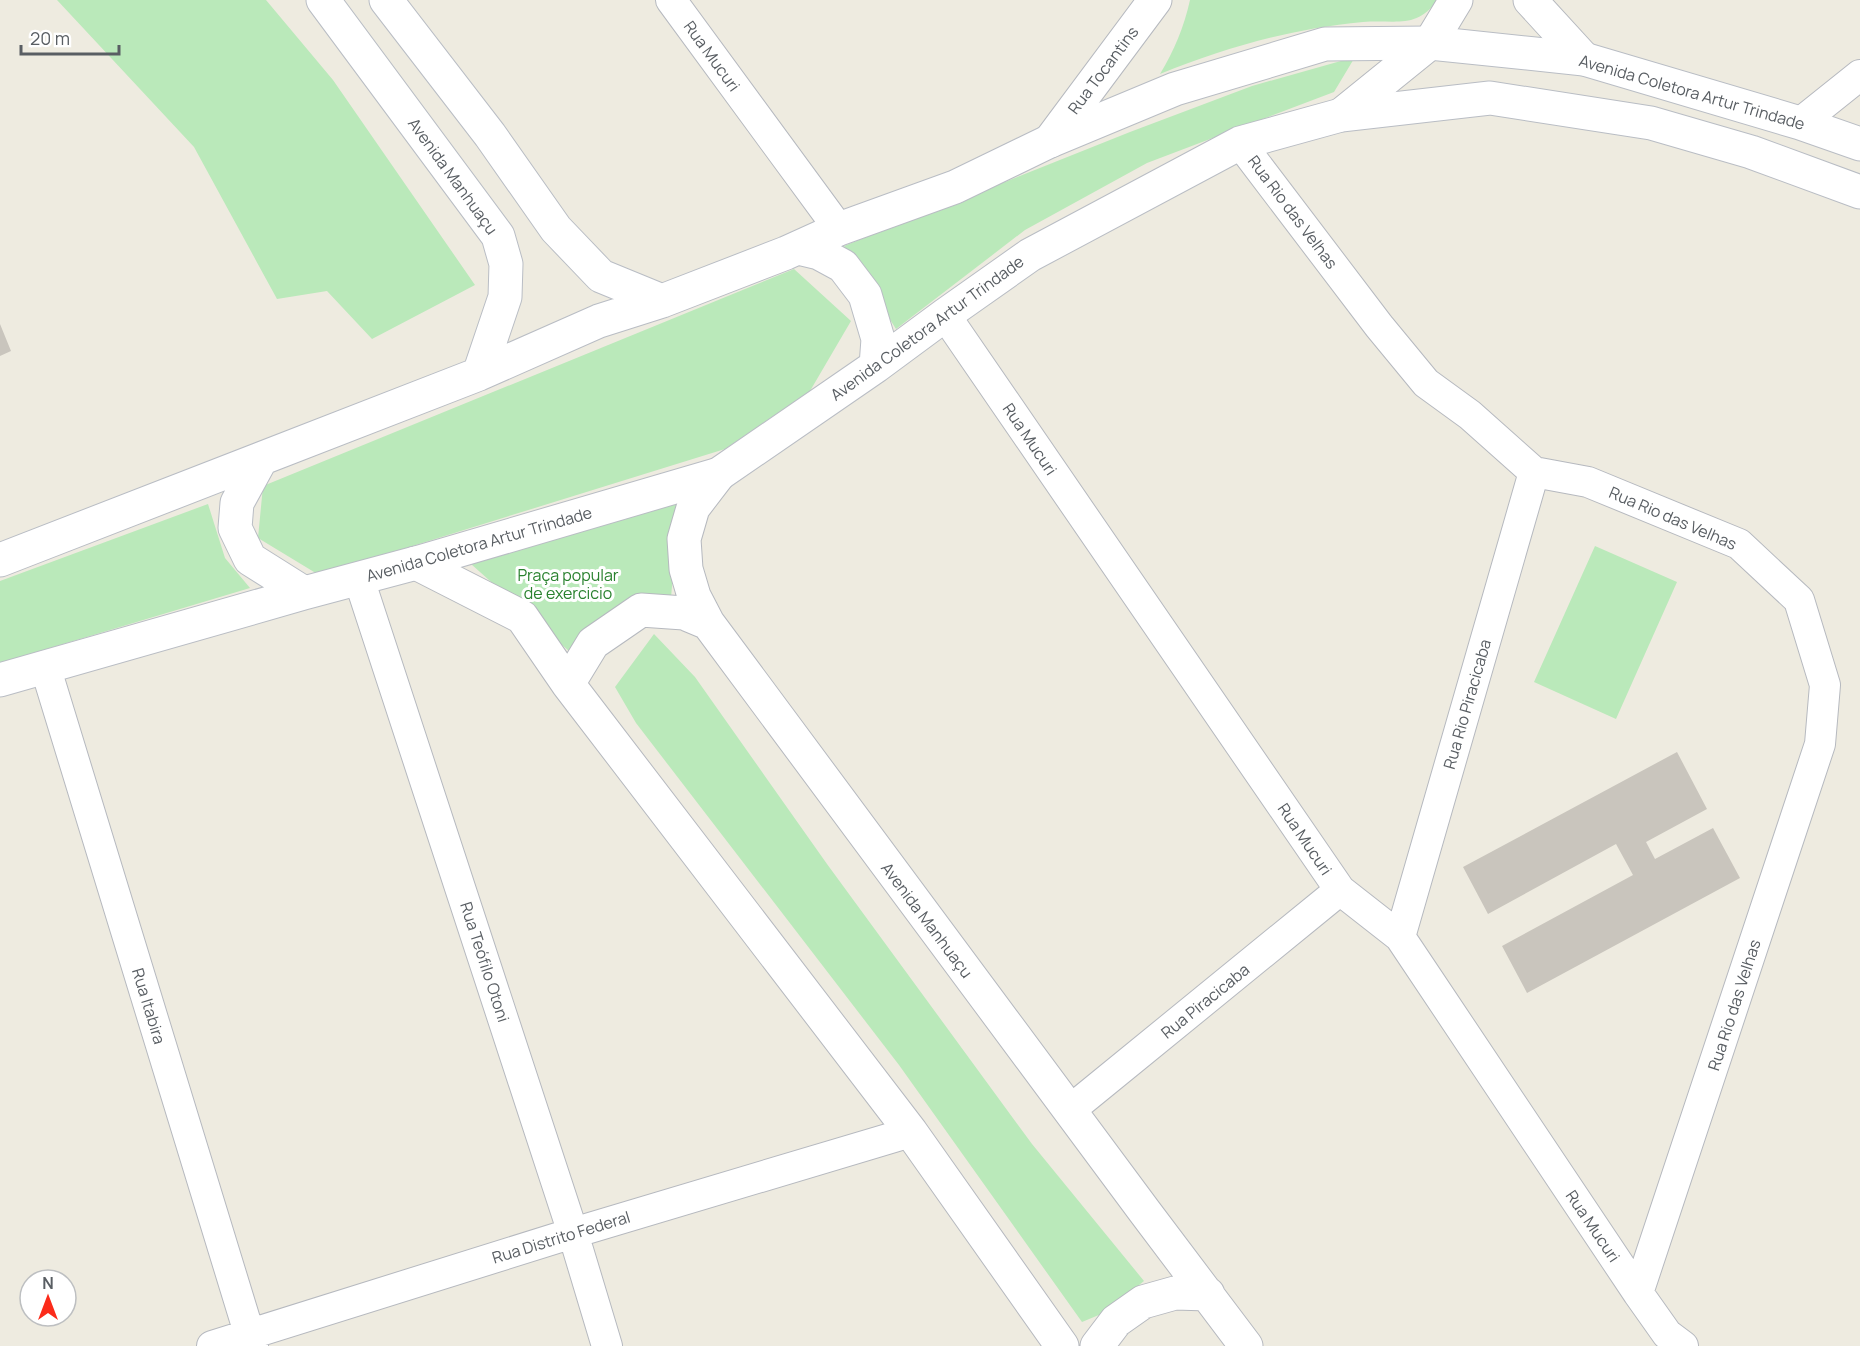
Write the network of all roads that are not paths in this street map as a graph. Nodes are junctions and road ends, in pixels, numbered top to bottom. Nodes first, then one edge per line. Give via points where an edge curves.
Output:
1 (323, 0) edge
2 (386, 0) edge
3 (671, 0) edge
4 (1155, 0) edge
5 (1456, 0) edge
6 (1530, 0) edge
7 (1430, 43) junction
8 (1584, 59) junction
9 (1860, 75) edge
10 (1341, 115) junction
11 (1800, 123) junction
12 (1050, 141) junction
13 (1240, 143) junction
14 (1860, 144) edge
15 (1860, 192) edge
16 (839, 229) junction
17 (798, 248) junction
18 (662, 301) junction
19 (945, 315) junction
20 (876, 366) junction
21 (479, 374) junction
22 (261, 459) junction
23 (1534, 472) junction
24 (719, 474) junction
25 (0, 560) edge
26 (416, 563) junction
27 (359, 579) junction
28 (304, 593) junction
29 (708, 623) junction
30 (45, 666) junction
31 (0, 680) edge
32 (568, 684) junction
33 (1340, 890) junction
34 (1400, 937) junction
35 (1070, 1111) junction
36 (911, 1132) junction
37 (573, 1233) junction
38 (1638, 1293) junction
39 (1208, 1294) junction
40 (252, 1340) edge
41 (212, 1346) edge
42 (607, 1346) edge
43 (1062, 1346) edge
44 (1097, 1346) edge
45 (1246, 1346) edge
46 (1683, 1346) edge

1 - 21 main road, Avenida Manhuaçu via 498,236 506,264 505,297
2 - 18 main road via 490,135 556,229 601,276
3 - 16 street, Rua Mucuri
4 - 12 main road, Rua Tocantins
5 - 7 main road
6 - 8 main road
7 - 8 main road, Avenida Coletora Artur Trindade
7 - 10 main road
7 - 12 main road, Avenida Coletora Artur Trindade via 1325,44 1175,89
8 - 11 main road, Avenida Coletora Artur Trindade
9 - 11 street
10 - 13 main road, Avenida Coletora Artur Trindade
10 - 15 main road, Avenida Coletora Artur Trindade via 1490,98 1651,123 1751,152
11 - 14 main road, Avenida Coletora Artur Trindade
12 - 16 main road, Avenida Coletora Artur Trindade via 955,187
13 - 19 main road, Avenida Coletora Artur Trindade via 1030,255
13 - 23 street, Rua Rio das Velhas via 1378,326 1426,383 1470,415
16 - 17 main road, Avenida Coletora Artur Trindade
17 - 18 main road, Avenida Coletora Artur Trindade
17 - 20 main road via 843,266 865,295 878,339
18 - 21 main road, Avenida Coletora Artur Trindade via 599,321
19 - 20 main road, Avenida Coletora Artur Trindade
19 - 33 street, Rua Mucuri
20 - 24 main road, Avenida Coletora Artur Trindade
21 - 22 main road, Avenida Coletora Artur Trindade
22 - 25 main road, Avenida Coletora Artur Trindade
22 - 28 main road via 237,503 235,528 250,559
23 - 34 street, Rua Rio Piracicaba
23 - 38 street, Rua Rio das Velhas via 1588,482 1739,544 1799,600 1825,685 1820,744
24 - 26 main road, Avenida Coletora Artur Trindade
24 - 29 main road, Avenida Manhuaçu via 693,508 684,539 686,569
26 - 27 main road, Avenida Coletora Artur Trindade
26 - 32 main road via 522,617
27 - 28 main road, Avenida Coletora Artur Trindade
27 - 37 street, Rua Teófilo Otoni
28 - 30 main road, Avenida Coletora Artur Trindade
29 - 32 main road via 684,613 642,610 593,643
29 - 35 main road, Avenida Manhuaçu
30 - 31 main road, Avenida Coletora Artur Trindade
30 - 40 street, Rua Itabira
32 - 36 main road
33 - 34 street, Rua Mucuri
33 - 35 street, Rua Piracicaba
34 - 38 street, Rua Mucuri
35 - 39 main road, Avenida Manhuaçu
36 - 37 street, Rua Distrito Federal
36 - 43 main road
37 - 40 street, Rua Distrito Federal
37 - 42 street, Rua Teófilo Otoni
38 - 46 street, Rua Mucuri via 1667,1334
39 - 44 main road via 1175,1293 1143,1302 1116,1321
39 - 45 main road, Avenida Manhuaçu
40 - 41 street, Rua Distrito Federal

